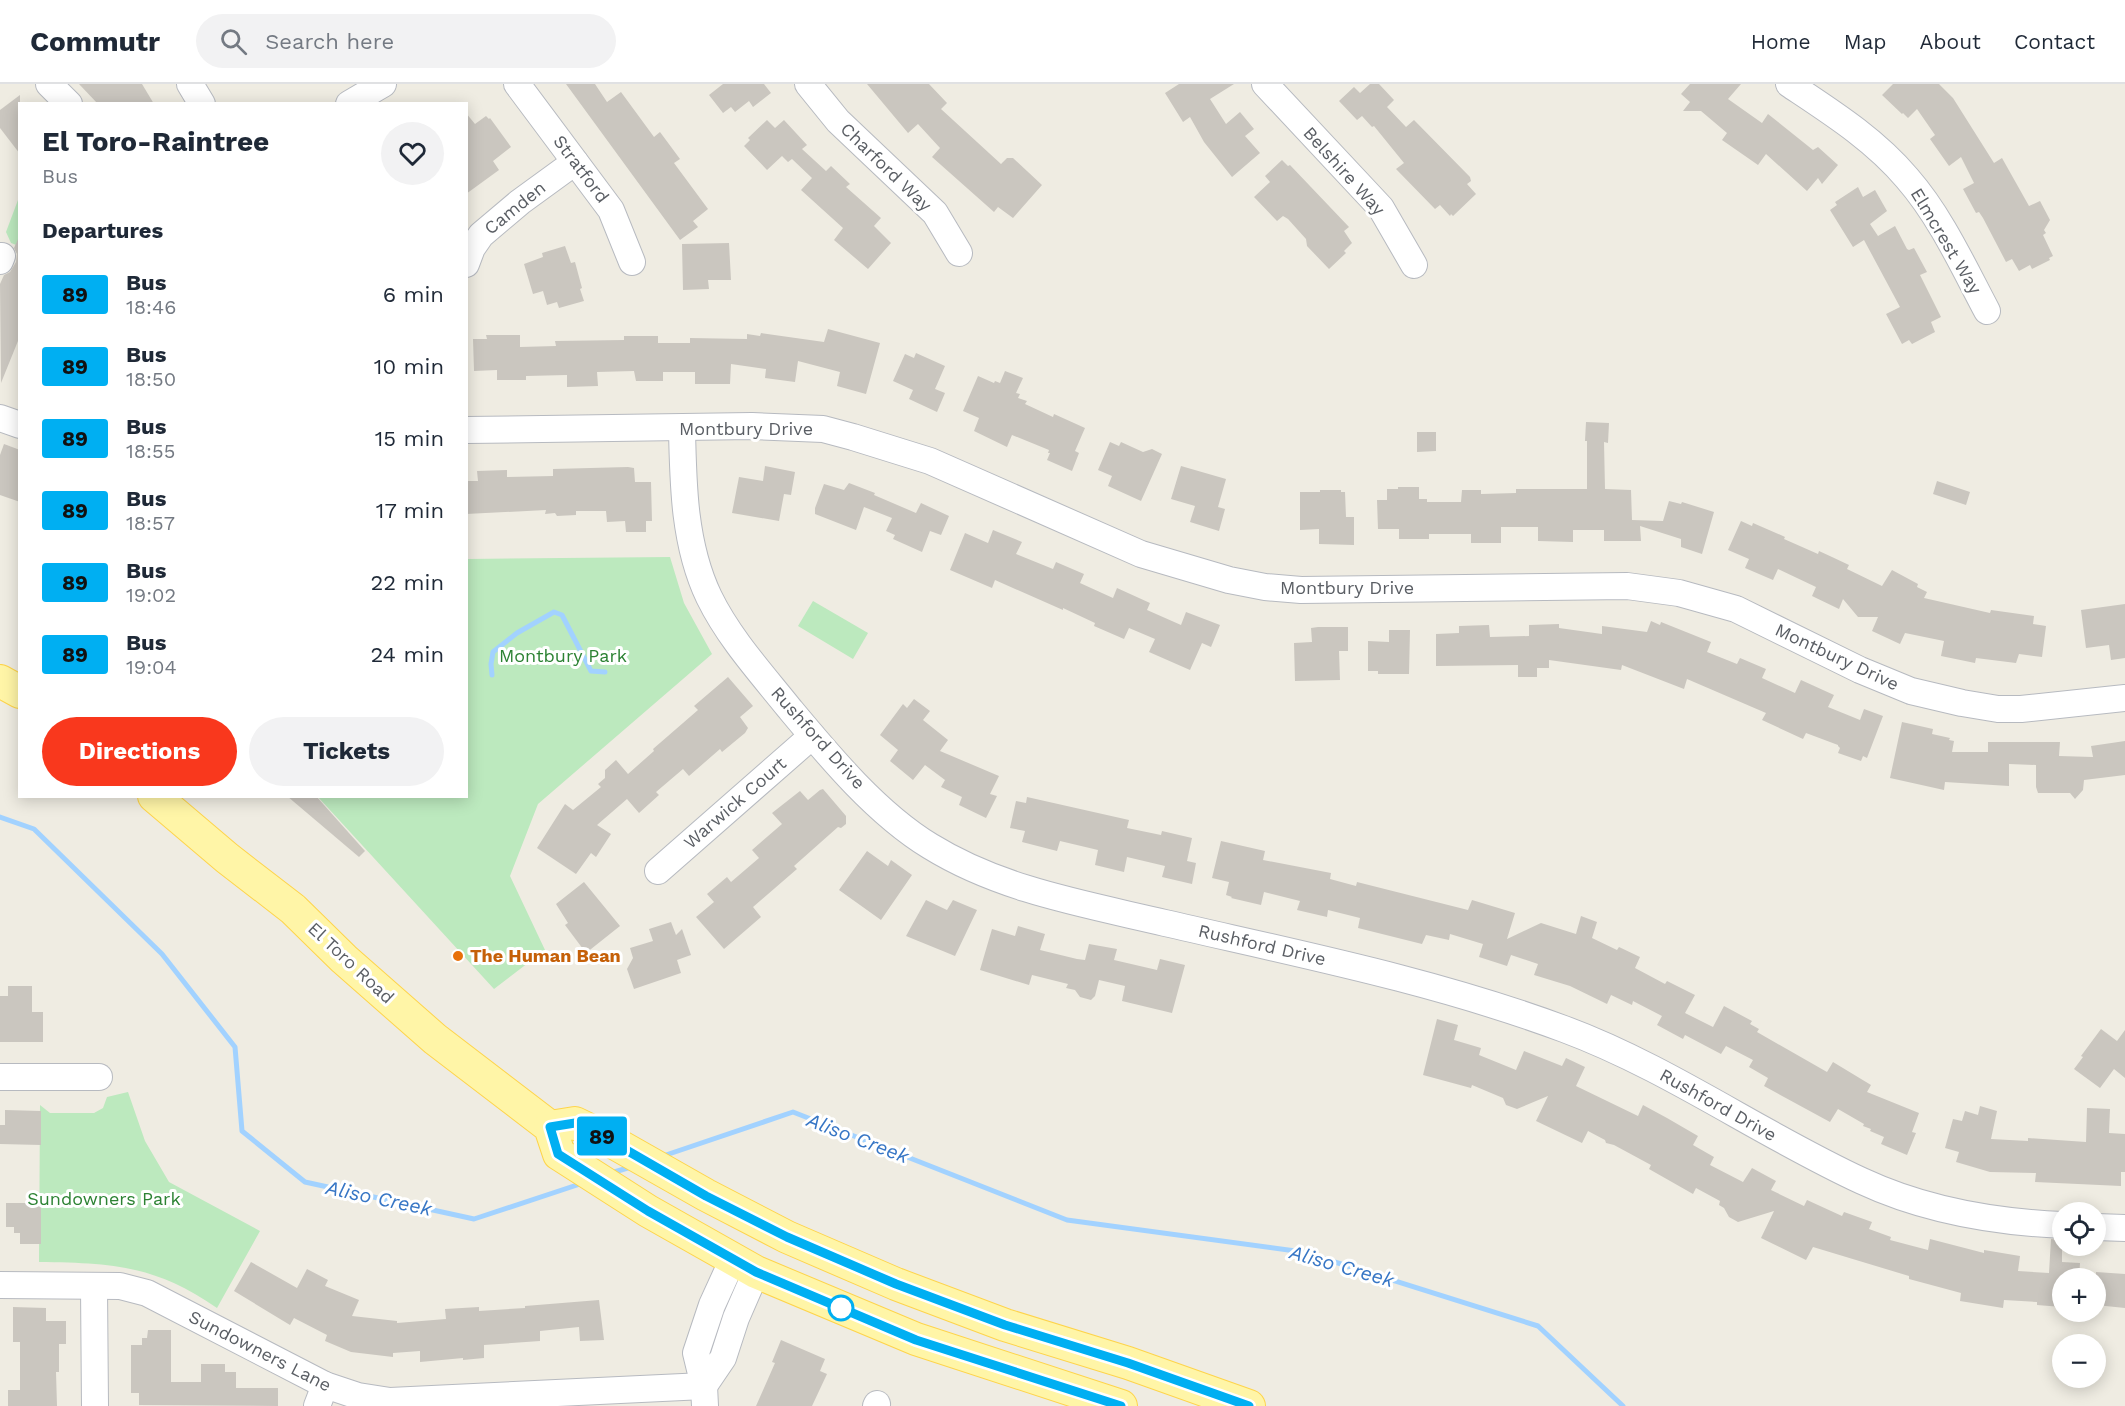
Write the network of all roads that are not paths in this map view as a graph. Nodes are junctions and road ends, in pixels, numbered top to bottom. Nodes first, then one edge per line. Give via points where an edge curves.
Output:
1 (50, 84) edge
2 (190, 84) edge
3 (383, 84) edge
4 (517, 84) edge
5 (808, 84) edge
6 (1265, 84) edge
7 (1789, 84) edge
8 (67, 102) edge
9 (201, 102) edge
10 (352, 102) edge
11 (575, 162) junction
12 (959, 253) dead end
13 (468, 259) edge
14 (632, 262) dead end
15 (1414, 265) dead end
16 (1987, 311) dead end
17 (0, 418) edge
18 (18, 424) edge
19 (682, 428) junction
20 (468, 430) edge
21 (0, 681) edge
22 (18, 691) edge
23 (2125, 698) edge
24 (812, 735) junction
25 (156, 798) edge
26 (658, 871) dead end
27 (0, 1077) edge
28 (99, 1077) dead end
29 (554, 1141) junction
30 (2052, 1224) edge
31 (2106, 1227) edge
32 (2125, 1228) edge
33 (745, 1265) junction
34 (0, 1285) edge
35 (94, 1287) junction
36 (705, 1324) junction
37 (731, 1334) junction
38 (321, 1396) edge
39 (705, 1396) edge
40 (501, 1401) edge
41 (95, 1406) edge
42 (1121, 1406) edge
43 (1249, 1406) edge

1 - 8 street
2 - 9 street
3 - 10 street
4 - 11 street, Stratford
5 - 12 street, Charford Way via 838,121 935,213
6 - 15 street, Belshire Way via 1381,208
7 - 16 street, Elmcrest Way via 1859,132 1906,176 1942,228
11 - 13 street, Camden via 481,235
11 - 14 street, Stratford via 611,210
17 - 18 street
19 - 20 street, Montbury Drive
19 - 23 street, Montbury Drive via 788,427 823,429 854,437 930,461 1141,554 1265,587 1301,590 1627,586 1679,592 1736,609 1911,691 1998,709
19 - 24 street, Rushford Drive via 683,496 697,563 709,596 755,666
21 - 22 main road
24 - 26 street, Warwick Court
24 - 30 street, Rushford Drive via 891,818 930,847 1020,888 1484,1001 1641,1062 1864,1183 1963,1213
25 - 29 main road, El Toro Road via 293,909 344,959
27 - 28 street
29 - 33 main road, El Toro Road via 648,1211
29 - 43 main road via 575,1123 787,1237 896,1284 1005,1325
31 - 32 street
33 - 36 street via 712,1305
33 - 37 street
33 - 42 main road, El Toro Road via 916,1340
34 - 35 street, Sundowners Lane
35 - 38 street, Sundowners Lane via 120,1286 147,1293
35 - 41 street
36 - 37 street
36 - 39 street via 696,1353
37 - 39 street
38 - 40 street, Sundowners Lane via 390,1401
39 - 40 street, Sundowners Lane

